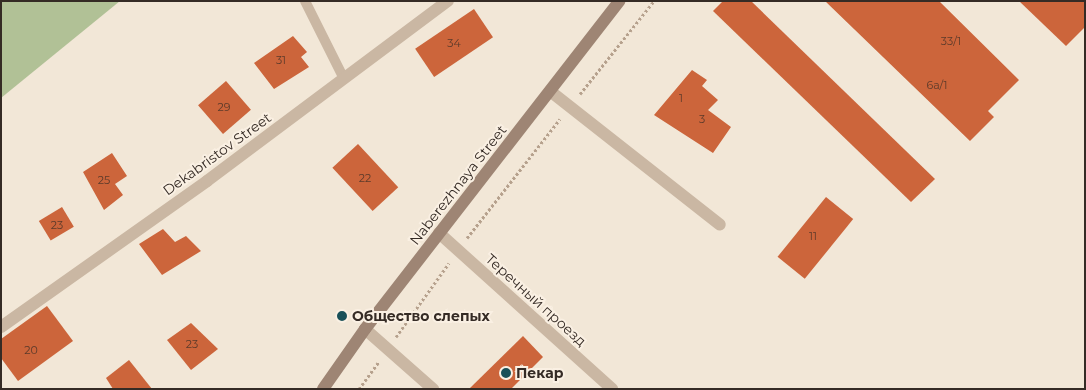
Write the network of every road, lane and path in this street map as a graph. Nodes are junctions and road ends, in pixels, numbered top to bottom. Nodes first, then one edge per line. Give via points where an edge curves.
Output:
1 (304, 1) edge
2 (448, 1) edge
3 (619, 1) edge
4 (654, 1) edge
5 (344, 79) junction
6 (550, 91) junction
7 (575, 100) dead end
8 (563, 115) dead end
9 (720, 225) dead end
10 (440, 233) junction
11 (460, 247) dead end
12 (455, 255) dead end
13 (1, 326) edge
14 (365, 329) junction
15 (388, 349) junction
16 (323, 389) edge
17 (359, 389) edge
18 (433, 389) edge
19 (612, 389) edge

1 - 5 lane
2 - 5 street, Dekabristov Street
3 - 6 main road, Naberezhnaya Street
4 - 7 path
5 - 13 street, Dekabristov Street
6 - 9 street
6 - 10 main road, Naberezhnaya Street
8 - 11 path
10 - 14 main road, Naberezhnaya Street
10 - 19 street, Теречный проезд
12 - 15 path
14 - 15 street
14 - 16 main road, Naberezhnaya Street
15 - 17 path
15 - 18 street

